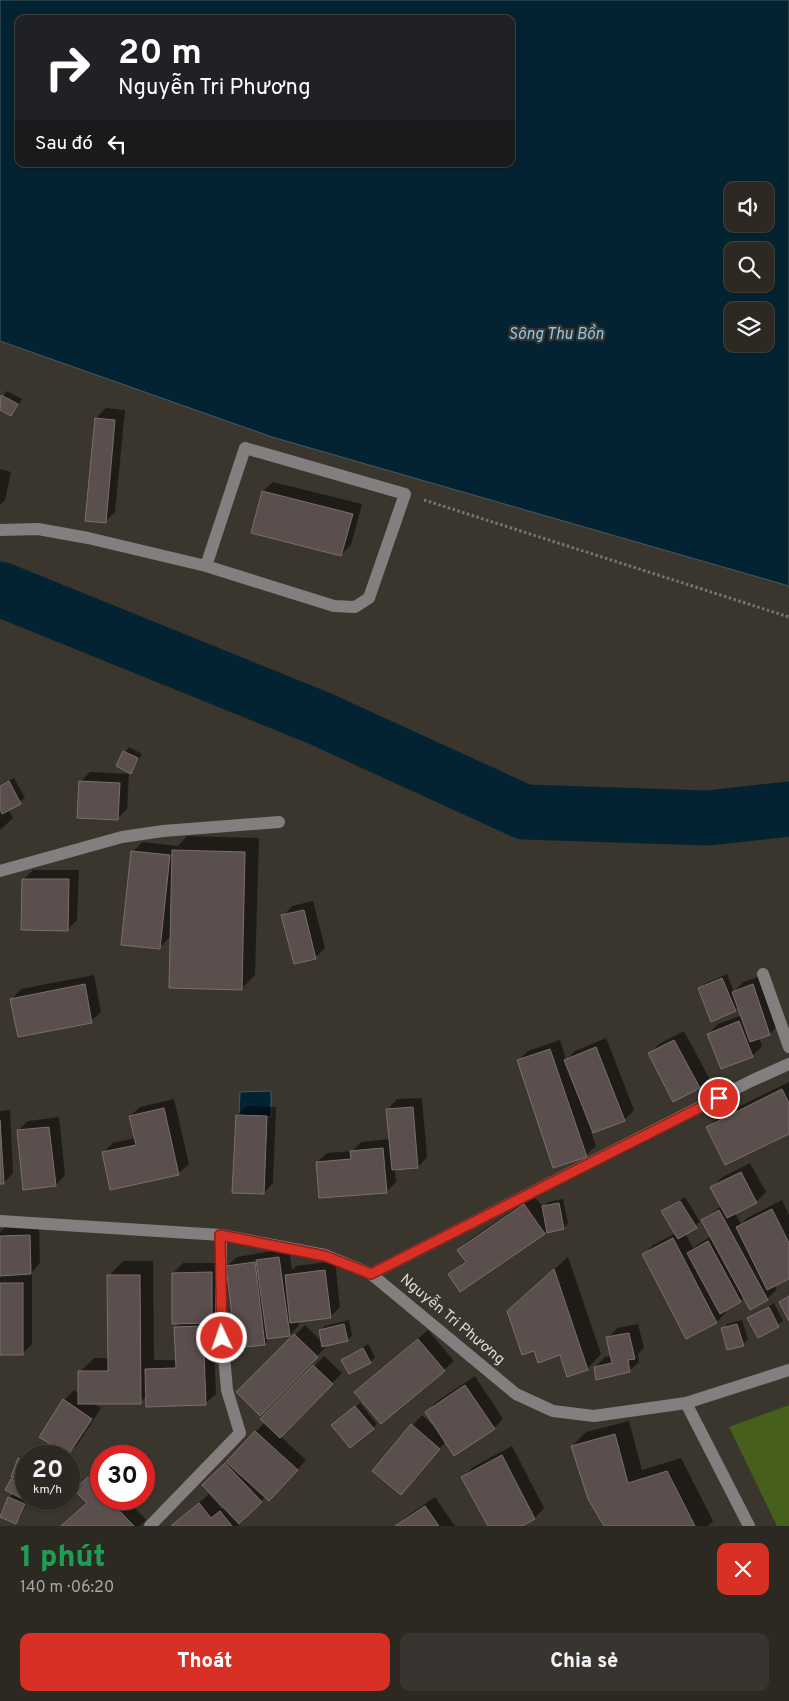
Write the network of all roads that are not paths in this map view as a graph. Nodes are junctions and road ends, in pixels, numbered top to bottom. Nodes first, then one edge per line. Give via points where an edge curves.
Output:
1 (0, 530) edge
2 (206, 566) junction
3 (279, 822) dead end
4 (0, 870) edge
5 (763, 974) dead end
6 (789, 1047) edge
7 (789, 1064) edge
8 (0, 1221) edge
9 (220, 1235) junction
10 (371, 1274) junction
11 (789, 1370) edge
12 (686, 1403) junction
13 (150, 1526) edge
14 (749, 1526) edge

1 - 2 street via 38,529
2 - 2 street via 334,606 355,607 369,598 405,494 245,448
3 - 4 street via 122,837
5 - 6 street
7 - 10 street
8 - 9 street, Nguyễn Tri Phương
9 - 10 street, Nguyễn Tri Phương via 325,1256
9 - 13 street via 221,1320 227,1390 240,1433
10 - 12 street, Nguyễn Tri Phương via 516,1394 553,1411 594,1416
11 - 12 street, Nguyễn Tri Phương
12 - 14 street

